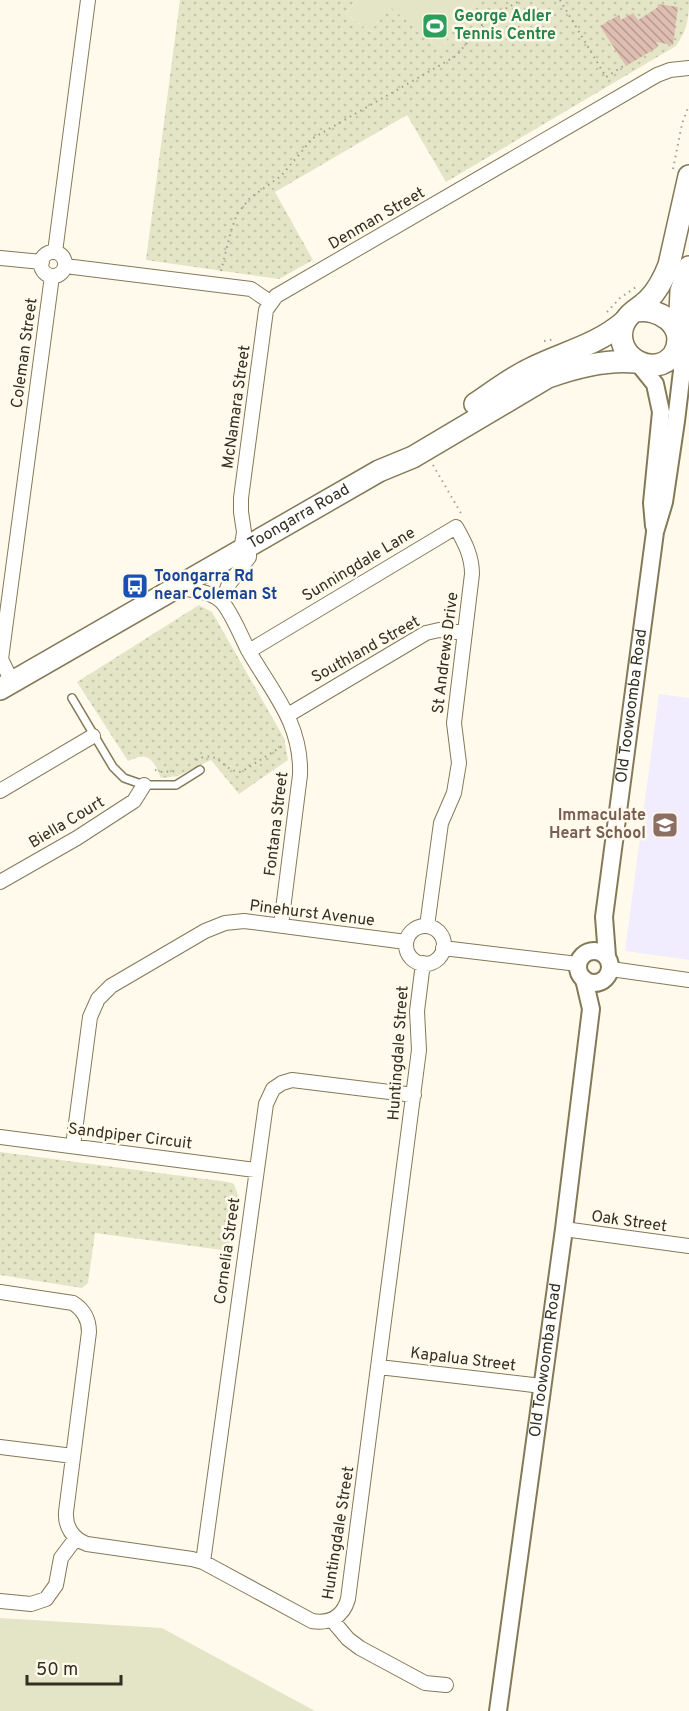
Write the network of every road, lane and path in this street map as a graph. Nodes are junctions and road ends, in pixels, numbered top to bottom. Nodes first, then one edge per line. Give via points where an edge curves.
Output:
1 (88, 0) edge
2 (521, 0) edge
3 (560, 0) edge
4 (625, 65) dead end
5 (688, 70) edge
6 (689, 176) edge
7 (689, 214) edge
8 (55, 252) junction
9 (0, 258) edge
10 (42, 262) junction
11 (65, 266) junction
12 (679, 266) edge
13 (52, 276) junction
14 (218, 283) junction
15 (641, 283) dead end
16 (270, 302) junction
17 (629, 316) junction
18 (603, 317) dead end
19 (679, 333) junction
20 (637, 363) junction
21 (686, 371) edge
22 (435, 469) dead end
23 (379, 471) junction
24 (243, 517) junction
25 (456, 526) junction
26 (655, 532) junction
27 (273, 533) junction
28 (245, 549) junction
29 (178, 588) junction
30 (222, 602) junction
31 (465, 633) junction
32 (249, 651) junction
33 (6, 686) edge
34 (72, 698) dead end
35 (288, 715) junction
36 (93, 736) junction
37 (290, 742) dead end
38 (192, 763) dead end
39 (184, 767) dead end
40 (155, 770) dead end
41 (200, 770) dead end
42 (144, 785) junction
43 (0, 791) edge
44 (0, 882) edge
45 (604, 917) junction
46 (281, 925) junction
47 (427, 926) junction
48 (406, 942) junction
49 (443, 948) junction
50 (423, 963) junction
51 (583, 965) junction
52 (607, 968) junction
53 (689, 980) edge
54 (591, 1009) junction
55 (414, 1095) junction
56 (0, 1137) edge
57 (73, 1146) junction
58 (255, 1170) junction
59 (564, 1229) junction
60 (689, 1246) edge
61 (0, 1292) edge
62 (379, 1367) junction
63 (542, 1386) junction
64 (0, 1447) edge
65 (73, 1456) junction
66 (76, 1538) junction
67 (202, 1562) junction
68 (0, 1601) edge
69 (332, 1620) junction
70 (446, 1685) dead end
71 (498, 1711) edge

1 - 8 street
2 - 14 path via 486,20 456,56 313,138 281,176 250,198 237,214
3 - 4 path via 606,77
5 - 16 street, Denman Street via 657,75
6 - 12 main road, Old Toowoomba Road
7 - 12 main road
8 - 10 street via 46,254
8 - 11 street via 63,257
9 - 10 street
10 - 13 street via 44,271
11 - 13 street via 61,274
11 - 14 street
12 - 17 main road, Old Toowoomba Road
12 - 19 main road, Old Toowoomba Road
13 - 33 street, Coleman Street via 1,659
14 - 16 street via 251,289
15 - 18 path
16 - 24 street, McNamara Street via 241,498
17 - 19 main road via 645,310 661,313 673,321
17 - 20 main road via 621,333 622,344
17 - 23 main road, Toongarra Road via 602,339 527,370
19 - 20 main road via 672,357 656,365
19 - 21 street, Old Toowoomba Road
20 - 23 main road, Toongarra Road via 604,363 548,377 413,457
20 - 26 street, Old Toowoomba Road via 655,384 661,412 651,503
21 - 26 street, Old Toowoomba Road via 664,502
22 - 25 path via 463,518
23 - 27 main road, Toongarra Road
24 - 27 street
24 - 28 street, McNamara Street
25 - 31 street, St Andrews Drive via 472,562
25 - 32 street, Sunningdale Lane
26 - 45 street, Old Toowoomba Road
27 - 28 main road, Toongarra Road
28 - 29 main road, Toongarra Road
28 - 30 street via 249,556 229,584
29 - 30 street via 205,592
29 - 33 main road, Toongarra Road
30 - 32 street, Fontana Street
31 - 35 street, Southland Street via 426,633
31 - 47 street, St Andrews Drive via 454,723 459,764 454,793 441,823
32 - 35 street, Fontana Street
34 - 36 lane
35 - 46 street, Fontana Street via 301,759
36 - 42 lane via 112,767 124,778
36 - 43 street
37 - 38 path via 242,772 233,771 212,756
39 - 40 path via 174,772
41 - 42 lane via 176,785
42 - 44 street, Biella Court via 134,801
45 - 51 street, Old Toowoomba Road
45 - 52 street, Old Toowoomba Road
46 - 48 street, Pinehurst Avenue
46 - 57 street, Pinehurst Avenue via 234,921 214,926 104,992 94,1008 87,1035
47 - 48 street via 416,928
47 - 49 street via 438,931
48 - 50 street via 412,959
49 - 50 street via 438,958
49 - 51 street
50 - 55 street, Huntingdale Street
51 - 52 street via 598,951
51 - 52 street via 594,983
51 - 54 street, Old Toowoomba Road
52 - 53 street
52 - 54 street, Old Toowoomba Road
54 - 59 street, Old Toowoomba Road
55 - 58 street, Cornelia Street via 298,1080 282,1083 267,1099
55 - 62 street, Huntingdale Street
56 - 57 street, Sandpiper Circuit
57 - 58 street, Sandpiper Circuit
58 - 67 street, Cornelia Street
59 - 60 street, Oak Street
59 - 63 street, Old Toowoomba Road
61 - 65 street via 73,1303 87,1319 89,1332
62 - 63 street, Kapalua Street
62 - 69 street, Huntingdale Street via 348,1599 343,1611
63 - 71 street, Old Toowoomba Road
64 - 65 street
65 - 66 street via 65,1518
66 - 67 street, Huntingdale Street via 87,1544
66 - 68 street via 62,1558 56,1585 46,1599 31,1605
67 - 69 street, Huntingdale Street via 312,1621
69 - 70 street via 360,1648 425,1683

